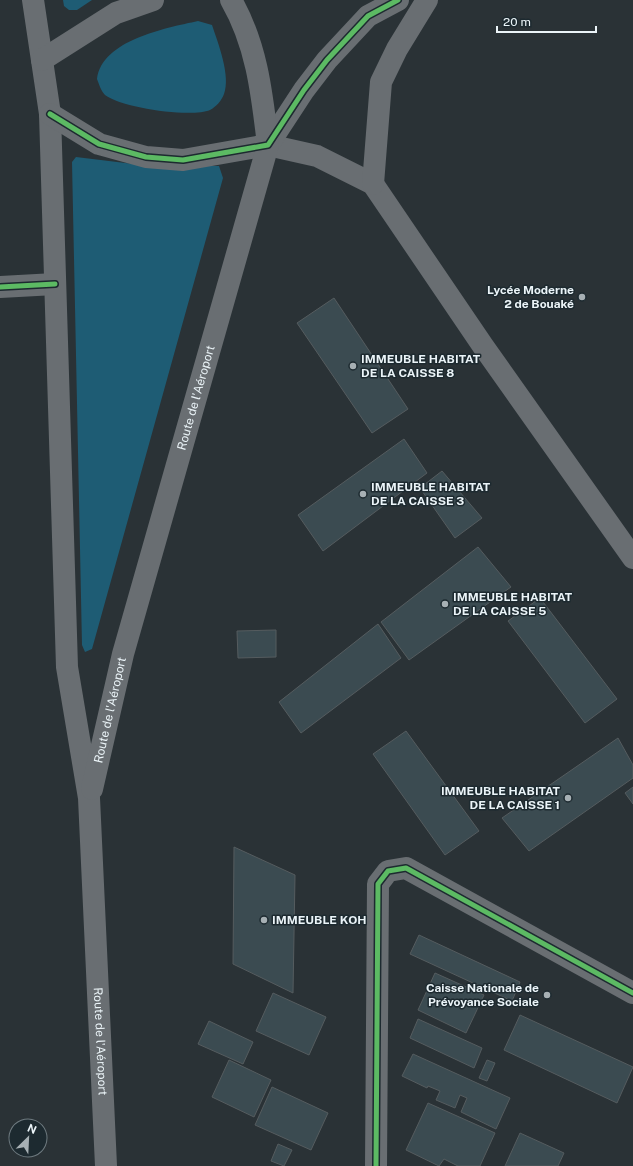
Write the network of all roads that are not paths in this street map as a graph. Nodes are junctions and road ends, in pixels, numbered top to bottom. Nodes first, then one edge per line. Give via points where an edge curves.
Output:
1 (33, 0) edge
2 (153, 0) edge
3 (231, 0) edge
4 (398, 0) edge
5 (428, 0) edge
6 (42, 60) junction
7 (50, 114) junction
8 (268, 145) junction
9 (373, 184) junction
10 (55, 284) junction
11 (0, 287) edge
12 (633, 558) edge
13 (89, 798) junction
14 (633, 994) edge
15 (379, 1164) edge
16 (106, 1166) edge

1 - 6 main road, Route de l'Aéroport
2 - 6 main road via 116,13
3 - 8 main road, Route de l'Aéroport via 253,51 261,84
4 - 8 main road via 368,16 327,60
5 - 9 main road via 397,50 381,82
6 - 7 main road, Route de l'Aéroport
7 - 8 main road via 99,144 146,157 183,160
7 - 10 main road, Route de l'Aéroport
8 - 9 main road via 316,156
8 - 13 main road, Route de l'Aéroport via 123,654
9 - 12 main road via 483,346
10 - 11 main road
10 - 13 main road, Route de l'Aéroport via 66,667
13 - 16 main road, Route de l'Aéroport
14 - 15 main road via 406,868 388,871 378,884

